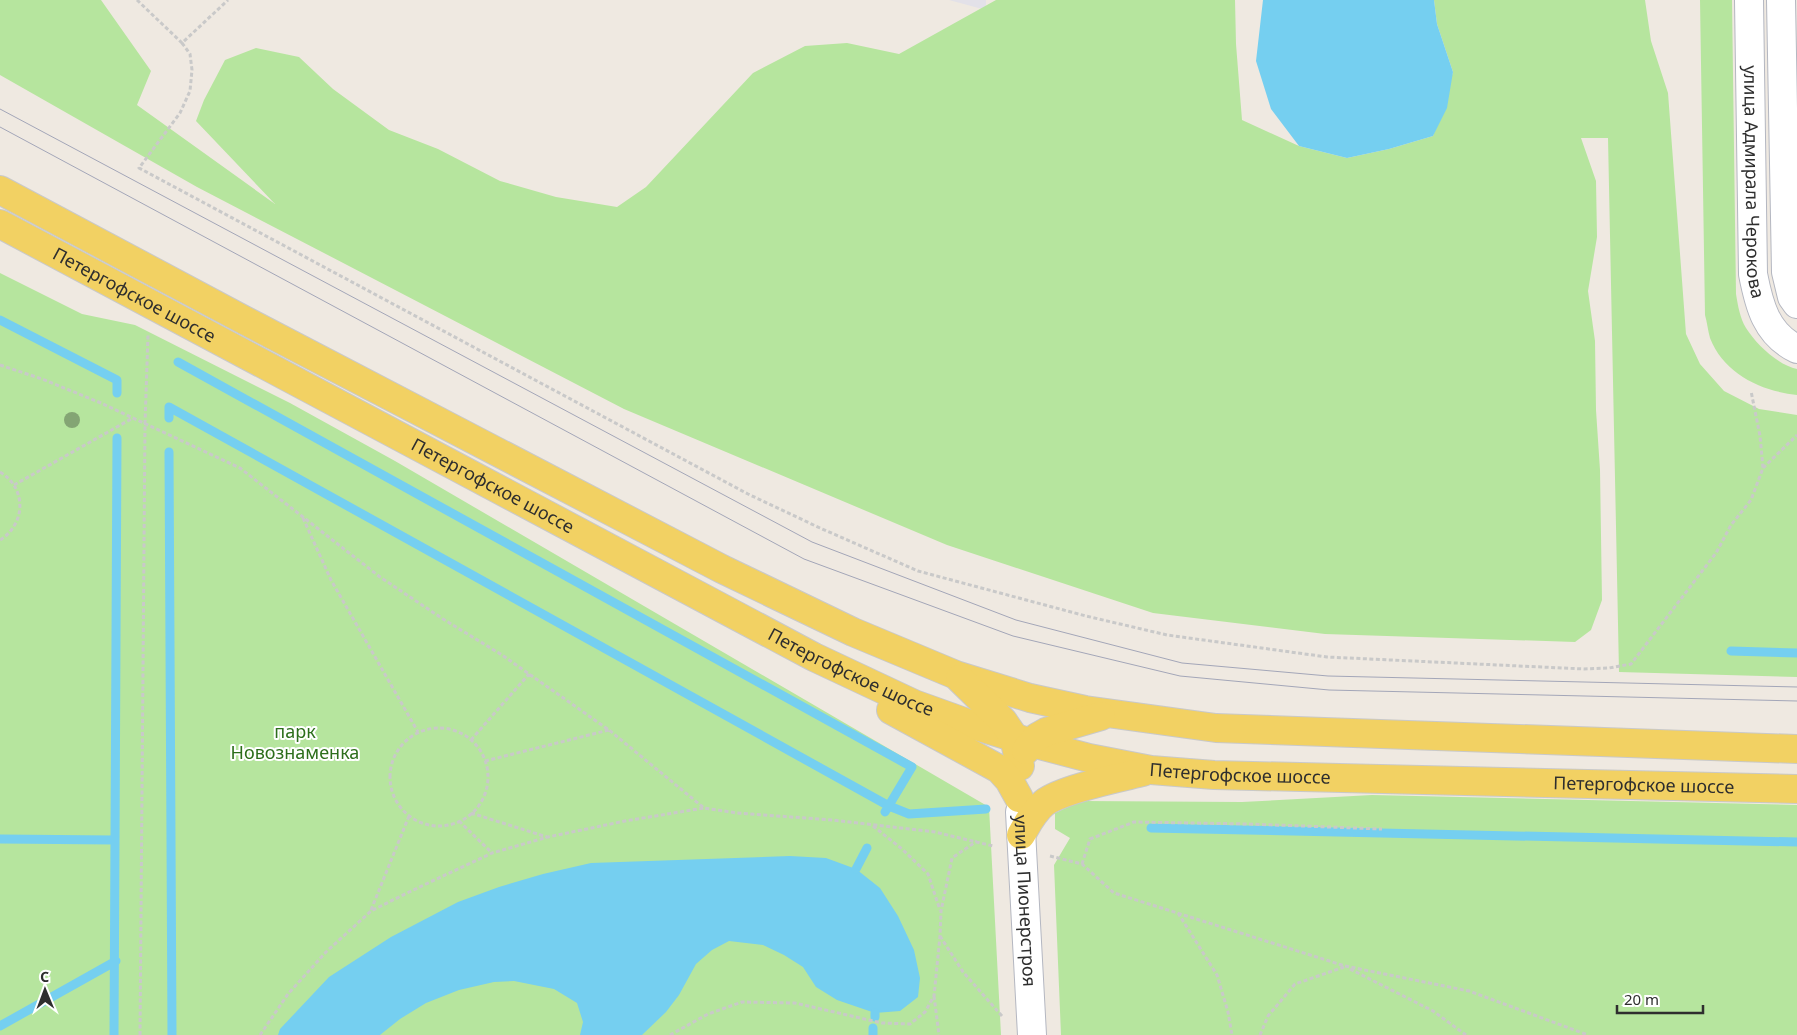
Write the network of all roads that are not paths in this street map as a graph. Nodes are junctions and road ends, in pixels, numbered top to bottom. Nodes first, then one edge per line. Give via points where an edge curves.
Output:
1 (1749, 0) edge
2 (1781, 0) edge
3 (0, 190) edge
4 (0, 224) edge
5 (1797, 304) edge
6 (1797, 349) edge
7 (814, 657) junction
8 (956, 675) junction
9 (1110, 714) junction
10 (1022, 749) junction
11 (1797, 749) edge
12 (1151, 770) junction
13 (1797, 789) edge
14 (1019, 798) junction
15 (1021, 835) junction
16 (1032, 1035) edge

1 - 6 street, улица Адмирала Черокова via 1753,274 1759,304 1772,329
2 - 5 street, улица Адмирала Черокова via 1786,272
3 - 8 main road, Петергофское шоссе via 722,569 853,632
4 - 7 main road, Петергофское шоссе
7 - 10 main road, Петергофское шоссе via 914,704 967,723
7 - 14 main road via 845,685 999,769
8 - 9 main road, Петергофское шоссе via 1030,698
8 - 10 main road via 1003,721
9 - 10 main road via 1046,732
9 - 11 main road, Петергофское шоссе via 1216,728
10 - 12 main road, Петергофское шоссе
10 - 14 street, улица Пионерстроя
12 - 13 main road, Петергофское шоссе via 1214,775
12 - 15 main road via 1062,793 1044,803
14 - 15 street, улица Пионерстроя
15 - 16 street, улица Пионерстроя

